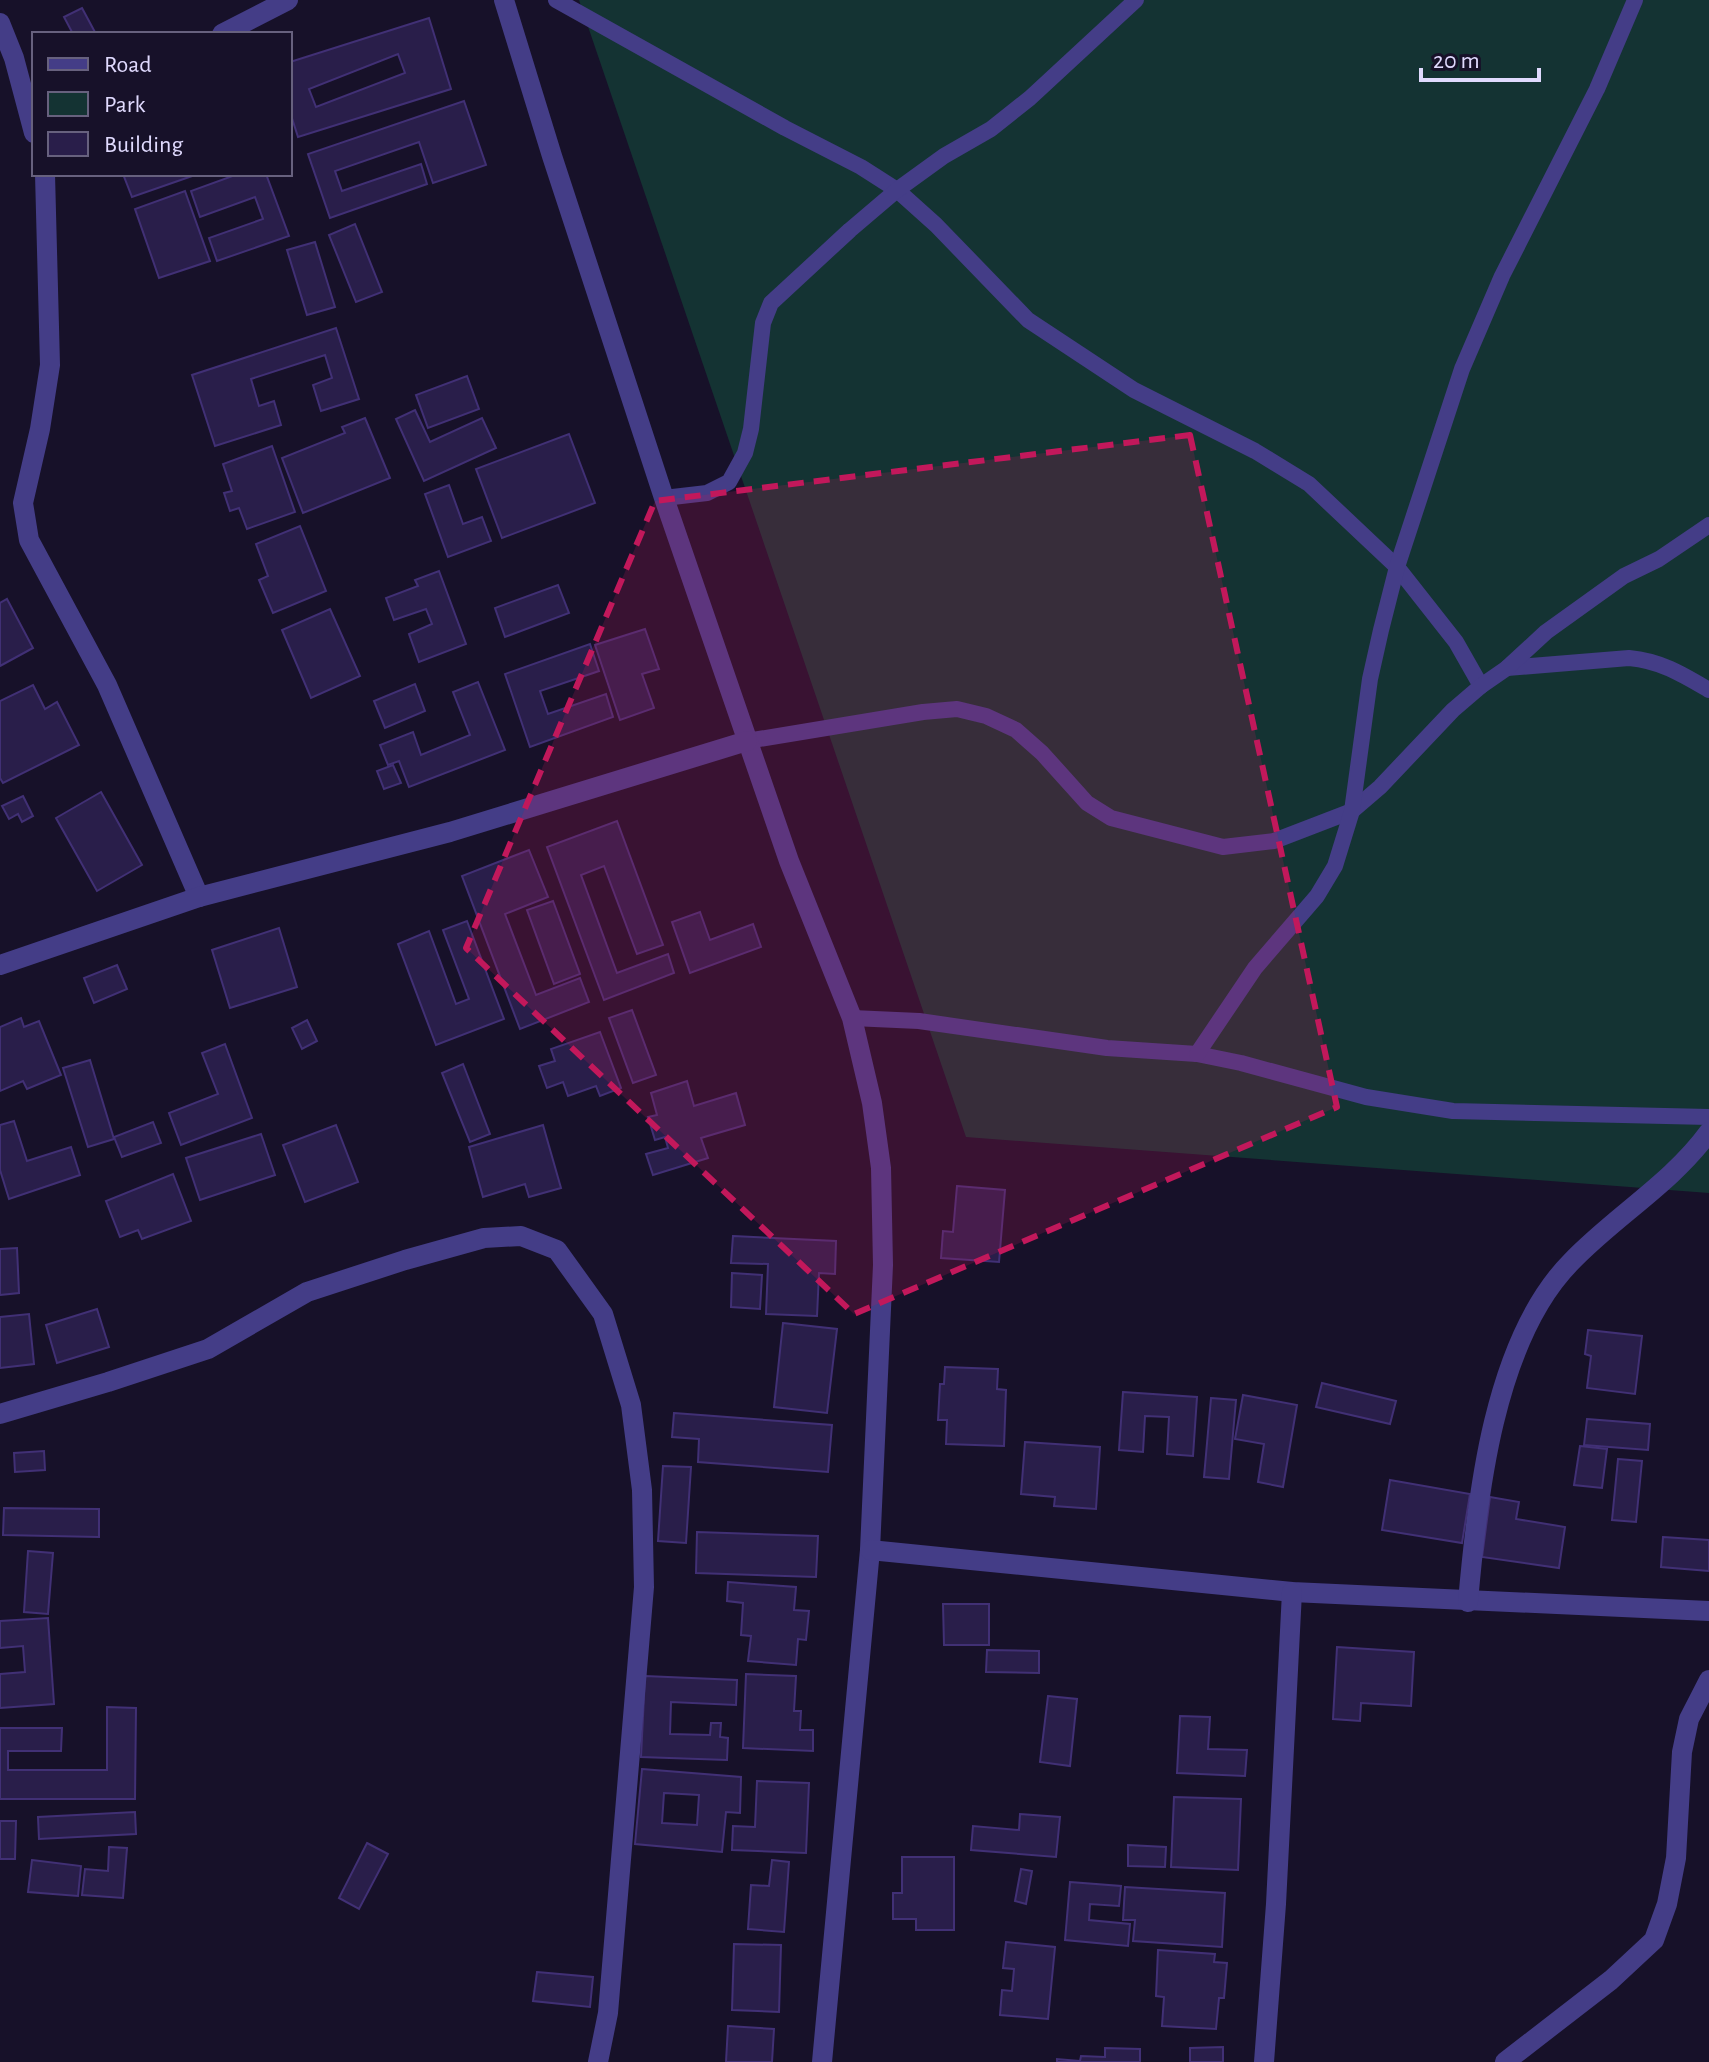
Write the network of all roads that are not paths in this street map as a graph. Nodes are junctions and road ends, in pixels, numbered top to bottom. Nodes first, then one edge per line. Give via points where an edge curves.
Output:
1 (288, 0) edge
2 (504, 0) edge
3 (556, 0) edge
4 (1136, 0) edge
5 (1635, 0) edge
6 (0, 23) edge
7 (226, 32) edge
8 (32, 126) edge
9 (45, 176) edge
10 (897, 190) junction
11 (664, 498) junction
12 (1709, 525) edge
13 (1397, 567) junction
14 (1507, 668) junction
15 (1481, 686) junction
16 (1709, 690) edge
17 (747, 741) junction
18 (1352, 811) junction
19 (199, 897) junction
20 (0, 965) edge
21 (852, 1018) junction
22 (1197, 1054) junction
23 (1709, 1117) edge
24 (1709, 1132) edge
25 (0, 1414) edge
26 (870, 1550) junction
27 (1292, 1592) junction
28 (1468, 1602) junction
29 (1709, 1611) edge
30 (1709, 1680) edge
31 (598, 2062) edge
32 (822, 2062) edge
33 (1264, 2062) edge
34 (1505, 2062) edge

1 - 7 street
2 - 11 street
3 - 10 lane
4 - 10 lane via 1030,98
5 - 13 lane via 1462,369
6 - 8 street
9 - 19 street via 50,365 23,503 29,540 107,685
10 - 11 lane via 771,303 763,323 751,429 729,482 707,493
10 - 13 lane via 1028,320 1134,390 1309,484
11 - 17 street
12 - 14 lane via 1624,576 1546,632
13 - 15 lane via 1456,642
13 - 18 lane via 1370,679
14 - 15 lane
14 - 16 lane via 1649,660
15 - 18 lane
17 - 18 lane via 957,709 1016,730 1087,803 1111,818 1185,839 1223,847 1274,841
17 - 19 street via 450,832
17 - 21 street
18 - 22 lane via 1335,866 1317,896 1255,968
19 - 20 street
21 - 22 lane
21 - 26 street via 881,1168 883,1265
22 - 23 lane via 1410,1106 1517,1114
24 - 28 street via 1665,1182 1569,1263 1521,1337 1500,1399 1486,1466
25 - 31 street via 208,1349 307,1292 405,1260 484,1238 521,1236 557,1250 603,1314 631,1405 642,1490 644,1587 608,2013
26 - 27 street
26 - 32 street
27 - 28 street
27 - 33 street
28 - 29 street
30 - 34 street via 1689,1719 1682,1752 1676,1858 1654,1940

